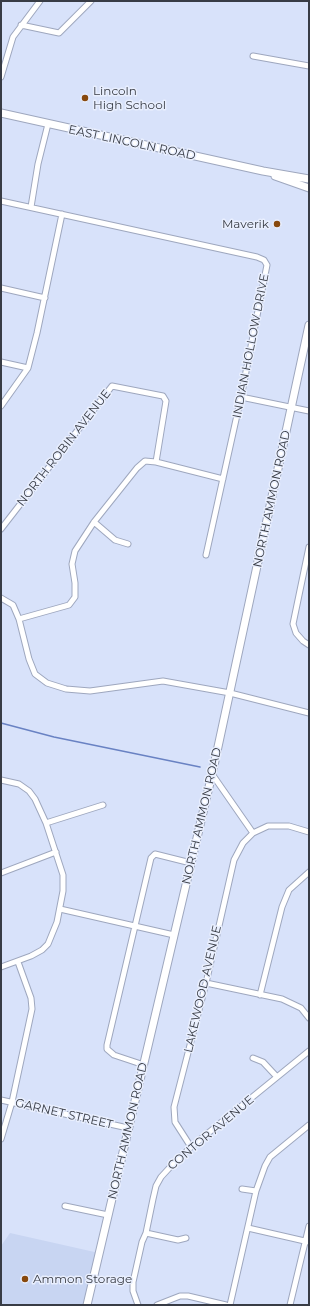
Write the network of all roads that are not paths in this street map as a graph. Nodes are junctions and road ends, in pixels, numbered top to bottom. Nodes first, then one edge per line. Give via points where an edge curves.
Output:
1 (40, 1) edge
2 (91, 1) edge
3 (21, 25) junction
4 (254, 56) dead end
5 (309, 66) edge
6 (1, 77) edge
7 (1, 114) edge
8 (48, 124) junction
9 (263, 171) junction
10 (309, 179) edge
11 (309, 188) edge
12 (1, 201) edge
13 (31, 207) junction
14 (62, 214) junction
15 (1, 288) edge
16 (44, 298) junction
17 (309, 328) edge
18 (1, 362) edge
19 (28, 368) junction
20 (241, 397) junction
21 (1, 406) edge
22 (292, 408) junction
23 (309, 411) edge
24 (156, 462) junction
25 (223, 479) junction
26 (94, 522) junction
27 (1, 529) edge
28 (128, 544) dead end
29 (309, 547) edge
30 (206, 555) dead end
31 (1, 598) edge
32 (20, 619) junction
33 (309, 645) edge
34 (230, 694) junction
35 (309, 713) edge
36 (212, 774) junction
37 (1, 780) edge
38 (103, 805) dead end
39 (46, 824) junction
40 (309, 832) edge
41 (253, 833) junction
42 (56, 852) junction
43 (191, 863) junction
44 (309, 872) edge
45 (1, 873) edge
46 (60, 909) junction
47 (135, 925) junction
48 (174, 935) junction
49 (18, 962) junction
50 (1, 967) edge
51 (206, 983) junction
52 (260, 995) junction
53 (309, 1018) edge
54 (309, 1051) edge
55 (252, 1058) dead end
56 (144, 1065) junction
57 (277, 1077) junction
58 (1, 1100) edge
59 (12, 1102) junction
60 (309, 1125) edge
61 (128, 1128) junction
62 (1, 1139) edge
63 (191, 1147) junction
64 (242, 1189) dead end
65 (256, 1191) junction
66 (65, 1206) dead end
67 (108, 1215) junction
68 (309, 1226) edge
69 (248, 1228) junction
70 (146, 1233) junction
71 (186, 1238) dead end
72 (307, 1242) edge
73 (87, 1305) edge
74 (138, 1305) edge
75 (157, 1305) edge
76 (226, 1305) edge
77 (230, 1305) edge
78 (290, 1305) edge

1 - 3 street
2 - 3 street via 59,33
3 - 6 street via 13,37
4 - 5 street
7 - 8 main road, EAST LINCOLN ROAD
8 - 9 main road, EAST LINCOLN ROAD
8 - 13 street
9 - 10 main road, EAST LINCOLN ROAD
9 - 11 main road, EAST LINCOLN ROAD
12 - 13 street, INDIAN HOLLOW DRIVE
13 - 14 street, INDIAN HOLLOW DRIVE
14 - 16 street
14 - 20 street, INDIAN HOLLOW DRIVE via 264,260 267,272
15 - 16 street
16 - 19 street
17 - 22 main road, NORTH AMMON ROAD
18 - 19 street
19 - 21 street
20 - 22 street
20 - 25 street, INDIAN HOLLOW DRIVE
22 - 23 street
22 - 34 main road, NORTH AMMON ROAD
24 - 25 street
24 - 26 street via 145,461 137,468
24 - 27 street, NORTH ROBIN AVENUE via 166,401 163,396 112,386
25 - 30 street, INDIAN HOLLOW DRIVE
26 - 28 street via 115,540
26 - 32 street via 75,551 72,564 75,597 69,605
29 - 33 street via 293,624 296,633
31 - 32 street via 13,605
32 - 34 street via 35,674 47,683 66,689 90,691 164,681
34 - 35 street
34 - 36 main road, NORTH AMMON ROAD
36 - 41 street
36 - 43 main road, NORTH AMMON ROAD
37 - 39 street via 19,784 28,791 35,799
38 - 39 street
39 - 42 street
40 - 41 street via 276,825
41 - 51 street, LAKEWOOD AVENUE via 234,860
42 - 45 street
42 - 46 street via 63,875
43 - 47 street via 155,854 151,858
43 - 48 main road, NORTH AMMON ROAD
44 - 52 street via 289,890 282,906
46 - 47 street
46 - 49 street via 48,944 42,950
47 - 48 street
47 - 56 street via 107,1049 114,1055
48 - 56 main road, NORTH AMMON ROAD
49 - 50 street
49 - 59 street via 31,998 32,1009
51 - 52 street
51 - 63 street, LAKEWOOD AVENUE via 174,1107 175,1122
52 - 53 street via 294,1003
54 - 57 street, CONTOR AVENUE
55 - 57 street via 263,1062
56 - 61 main road, NORTH AMMON ROAD
57 - 63 street, CONTOR AVENUE
58 - 59 street, GARNET STREET
59 - 61 street, GARNET STREET
59 - 62 street
60 - 65 street via 270,1157
61 - 67 main road, NORTH AMMON ROAD
63 - 70 street, CONTOR AVENUE via 173,1164 156,1186
64 - 65 street
65 - 69 street
66 - 67 street
67 - 73 main road, NORTH AMMON ROAD
68 - 72 street
69 - 72 street
69 - 77 street
70 - 71 street via 178,1240
70 - 74 street, CONTOR AVENUE via 133,1282 134,1299
72 - 78 street
75 - 76 street via 184,1296

